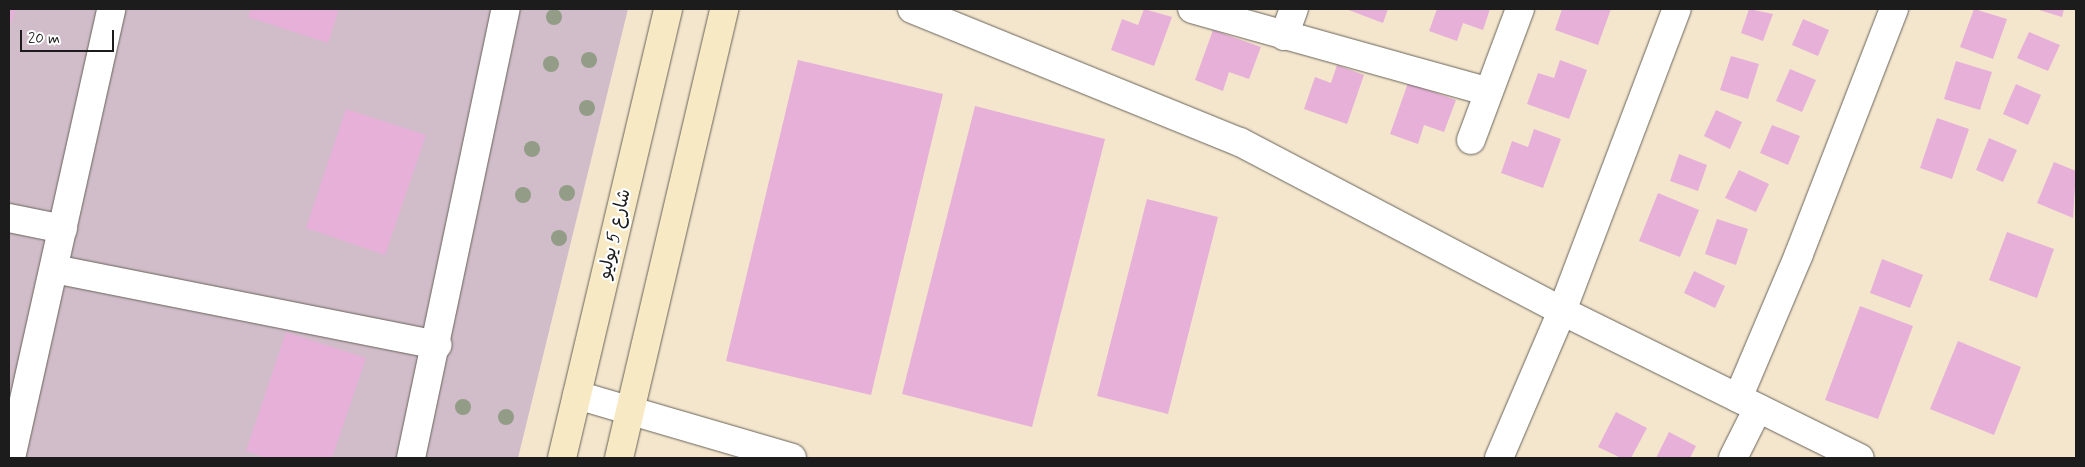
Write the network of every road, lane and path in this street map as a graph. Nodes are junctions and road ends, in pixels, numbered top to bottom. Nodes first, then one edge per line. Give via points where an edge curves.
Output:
1 (111, 9) edge
2 (506, 9) edge
3 (668, 9) edge
4 (724, 9) edge
5 (912, 9) edge
6 (1192, 9) edge
7 (1294, 9) edge
8 (1520, 9) edge
9 (1677, 9) edge
10 (1894, 9) edge
11 (1284, 36) junction
12 (1489, 92) junction
13 (1471, 140) dead end
14 (9, 218) edge
15 (63, 229) junction
16 (54, 268) junction
17 (1562, 311) junction
18 (438, 344) junction
19 (577, 395) junction
20 (1748, 403) junction
21 (630, 410) junction
22 (11, 458) edge
23 (411, 458) edge
24 (562, 458) edge
25 (619, 458) edge
26 (792, 458) edge
27 (1499, 458) edge
28 (1733, 458) edge
29 (1860, 458) edge

1 - 15 street
2 - 18 street
3 - 19 main road, شارع 5 يوليو
4 - 21 main road
5 - 17 street via 1240,142
6 - 11 street
7 - 11 street
8 - 12 street
9 - 17 street
10 - 20 street via 1799,254
11 - 12 street
12 - 13 street
14 - 15 street
15 - 16 street
16 - 18 street
16 - 22 street
17 - 20 street
17 - 27 street
18 - 23 street
19 - 21 street
19 - 24 main road, شارع 5 يوليو
20 - 28 street
20 - 29 street
21 - 25 main road
21 - 26 street

